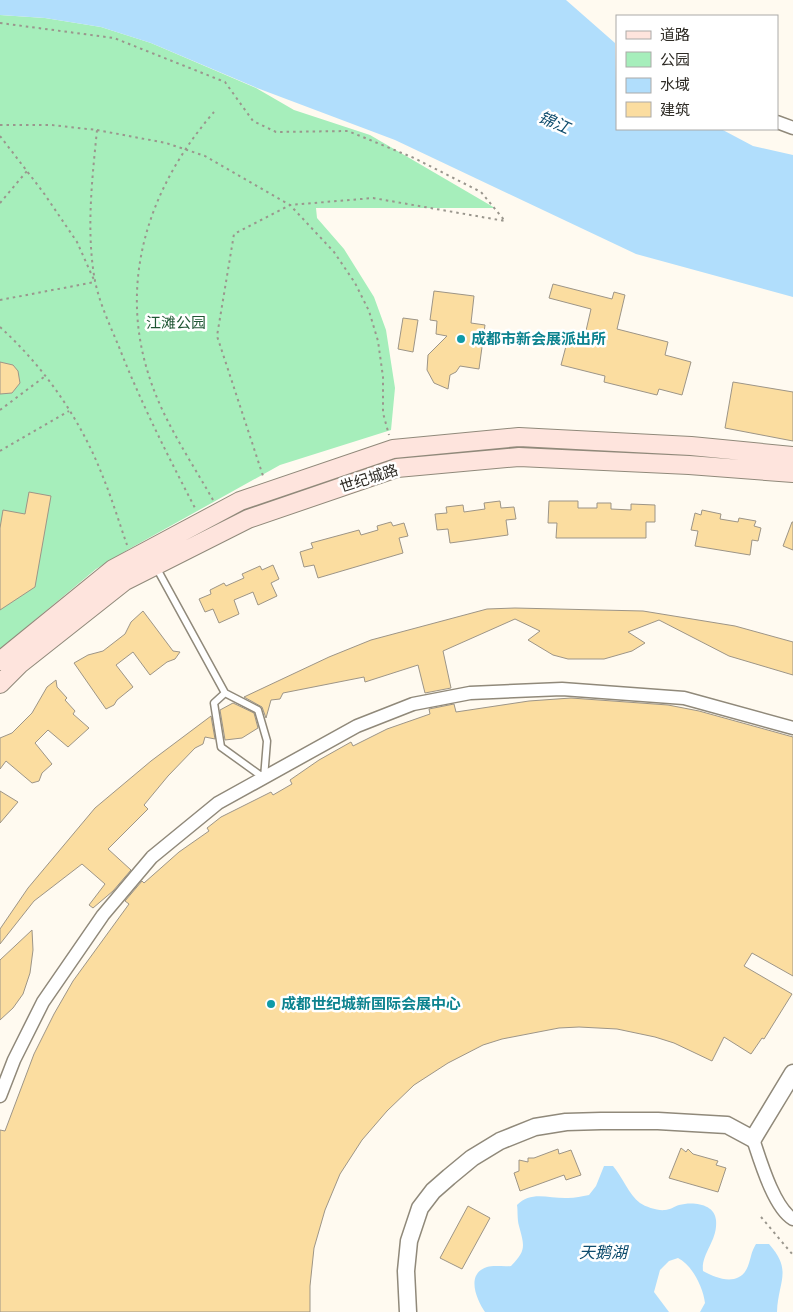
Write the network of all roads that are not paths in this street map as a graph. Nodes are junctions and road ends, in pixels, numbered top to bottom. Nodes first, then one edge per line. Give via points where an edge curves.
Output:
1 (778, 122) edge
2 (793, 128) edge
3 (793, 456) edge
4 (793, 473) edge
5 (155, 566) junction
6 (0, 661) edge
7 (0, 684) edge
8 (225, 693) junction
9 (793, 728) edge
10 (264, 778) junction
11 (793, 1073) edge
12 (0, 1096) edge
13 (753, 1139) junction
14 (793, 1219) edge
15 (408, 1312) edge

1 - 2 street
3 - 6 main road, 世纪城路 via 691,446 519,437 393,449 240,501 113,569
4 - 5 main road, 世纪城路 via 519,457 398,468 248,519
5 - 7 main road, 世纪城路 via 125,581 20,664
5 - 8 lane
8 - 10 lane via 258,710 268,741
8 - 10 lane via 214,703 220,747
9 - 10 street via 684,698 562,689 470,693 413,704 357,726
10 - 12 street via 218,804 152,857 103,915 43,1002
11 - 13 street
13 - 14 street via 764,1172 786,1214
13 - 15 street via 727,1125 601,1120 535,1127 500,1141 449,1177 420,1208 409,1241 406,1271

